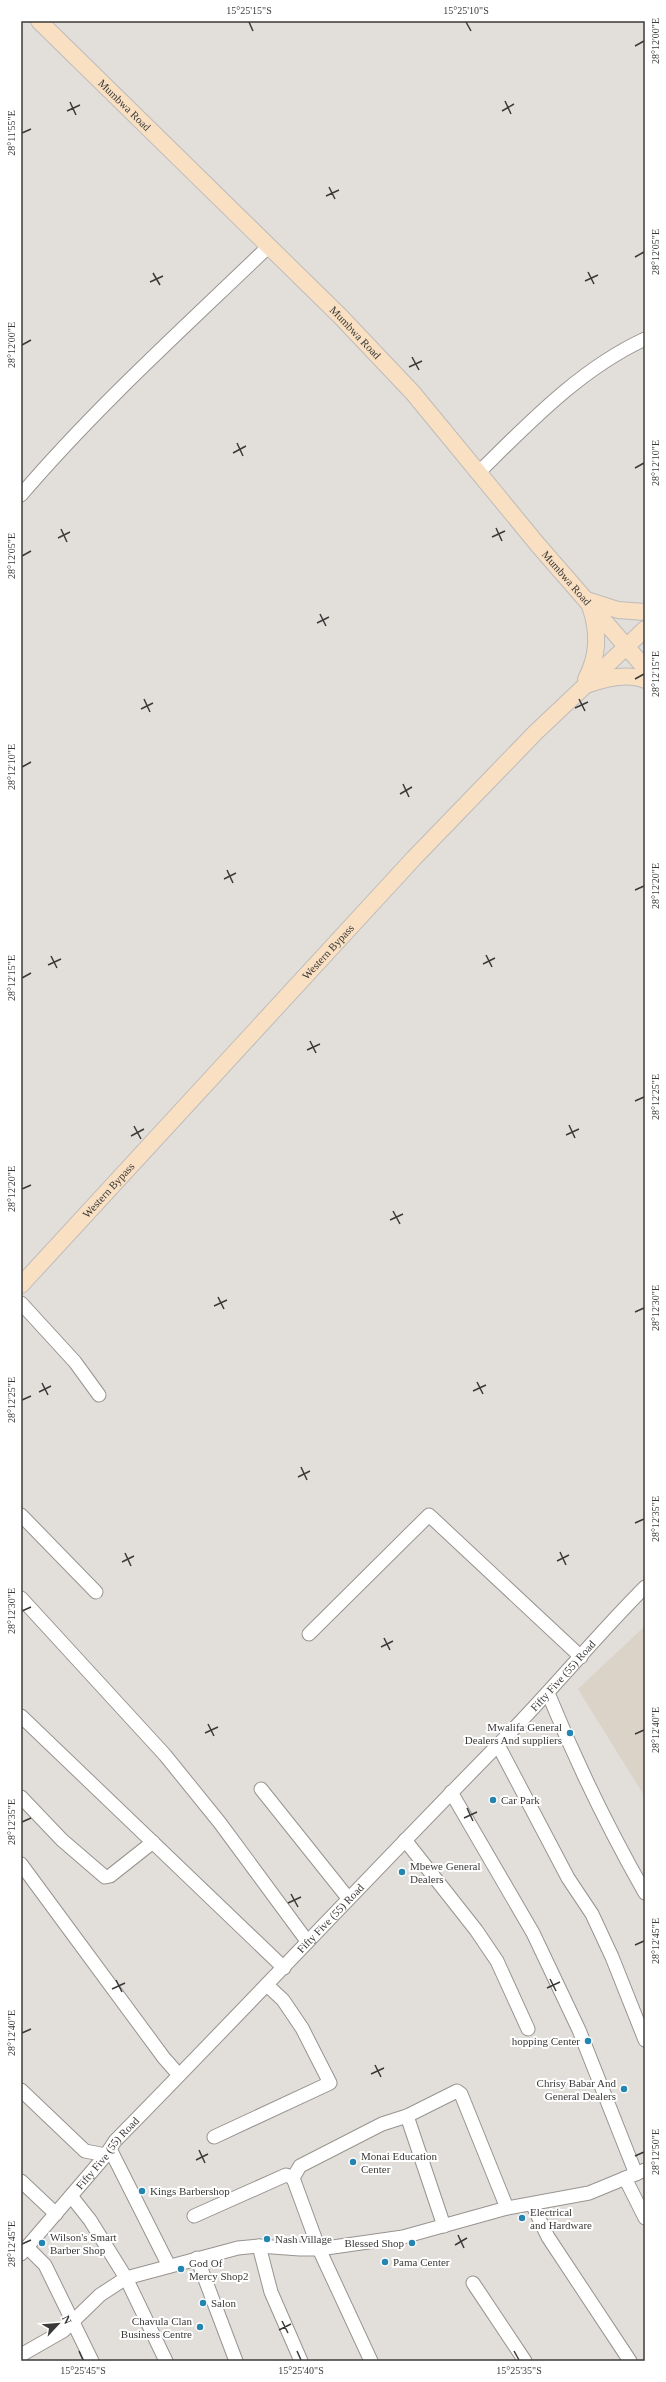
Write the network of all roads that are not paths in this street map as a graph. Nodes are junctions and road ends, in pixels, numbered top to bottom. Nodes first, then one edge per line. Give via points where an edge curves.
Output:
1 (39, 21) edge
2 (269, 246) junction
3 (645, 339) edge
4 (479, 472) junction
5 (21, 495) edge
6 (588, 600) junction
7 (645, 612) edge
8 (645, 629) edge
9 (626, 645) junction
10 (645, 668) edge
11 (645, 680) edge
12 (581, 688) junction
13 (21, 1285) edge
14 (21, 1302) edge
15 (99, 1395) dead end
16 (21, 1515) edge
17 (645, 1587) edge
18 (96, 1592) dead end
19 (21, 1598) edge
20 (309, 1634) dead end
21 (580, 1657) junction
22 (548, 1693) junction
23 (21, 1716) edge
24 (498, 1745) junction
25 (261, 1789) dead end
26 (451, 1792) junction
27 (21, 1797) edge
28 (405, 1840) junction
29 (153, 1842) junction
30 (21, 1864) edge
31 (645, 1893) edge
32 (348, 1898) junction
33 (307, 1941) junction
34 (284, 1968) junction
35 (268, 1986) junction
36 (528, 2029) dead end
37 (645, 2040) edge
38 (180, 2075) junction
39 (21, 2090) edge
40 (407, 2116) junction
41 (214, 2137) dead end
42 (108, 2152) junction
43 (635, 2174) edge
44 (293, 2178) junction
45 (21, 2181) edge
46 (71, 2196) junction
47 (532, 2204) junction
48 (507, 2208) junction
49 (56, 2214) junction
50 (194, 2216) dead end
51 (645, 2218) edge
52 (444, 2226) junction
53 (259, 2246) junction
54 (319, 2248) junction
55 (23, 2251) edge
56 (197, 2258) junction
57 (169, 2266) junction
58 (126, 2278) junction
59 (473, 2283) dead end
60 (72, 2322) junction
61 (21, 2355) edge
62 (92, 2361) edge
63 (166, 2361) edge
64 (236, 2361) edge
65 (301, 2361) edge
66 (371, 2361) edge
67 (525, 2361) edge
68 (630, 2361) edge

1 - 2 main road, Mumbwa Road
2 - 4 main road, Mumbwa Road via 413,393
2 - 5 street via 48,463
3 - 4 street via 588,372
4 - 6 main road, Mumbwa Road via 538,545
6 - 7 main road via 618,610
6 - 9 main road, Mumbwa Road
6 - 12 main road via 596,622 597,645 592,667
8 - 9 main road, Western Bypass
9 - 10 main road, Mumbwa Road
9 - 12 main road, Western Bypass
11 - 12 main road via 622,677 601,680
12 - 13 main road, Western Bypass via 414,858
14 - 15 street via 75,1362
16 - 18 street
17 - 21 street, Fifty Five (55) Road
19 - 33 street via 165,1755 220,1823
20 - 21 street via 429,1515
21 - 22 street, Fifty Five (55) Road
22 - 24 street, Fifty Five (55) Road
22 - 31 street via 571,1750
23 - 29 street
24 - 26 street, Fifty Five (55) Road
24 - 37 street via 568,1878 592,1914 612,1956
25 - 32 street
26 - 28 street, Fifty Five (55) Road
26 - 43 street via 533,1933 579,2030
27 - 29 street via 62,1840 105,1877 110,1876
28 - 32 street, Fifty Five (55) Road
28 - 36 street via 476,1930 497,1961
29 - 34 street
30 - 38 street via 164,2058
32 - 33 street, Fifty Five (55) Road
33 - 34 street, Fifty Five (55) Road
34 - 35 street, Fifty Five (55) Road
35 - 38 street, Fifty Five (55) Road
35 - 41 street via 283,2000 302,2028 330,2083
38 - 42 street, Fifty Five (55) Road
39 - 42 street via 85,2151
40 - 44 street via 382,2124 300,2166
40 - 48 street via 452,2093 457,2091 461,2094
40 - 52 street
42 - 46 street, Fifty Five (55) Road
42 - 57 street
43 - 47 street via 589,2193
43 - 51 street
44 - 50 street via 286,2175
44 - 54 street
45 - 49 street
46 - 49 street, Fifty Five (55) Road
46 - 58 street via 90,2220
47 - 48 street
47 - 68 street via 548,2237
48 - 52 street
49 - 55 street, Fifty Five (55) Road
52 - 54 street via 403,2237
53 - 54 street
53 - 56 street via 238,2248
53 - 65 street via 271,2292
54 - 66 street
55 - 60 street via 45,2265
56 - 57 street
56 - 64 street
57 - 58 street
58 - 60 street via 100,2295
58 - 63 street
59 - 67 street
60 - 61 street via 49,2340
60 - 62 street

